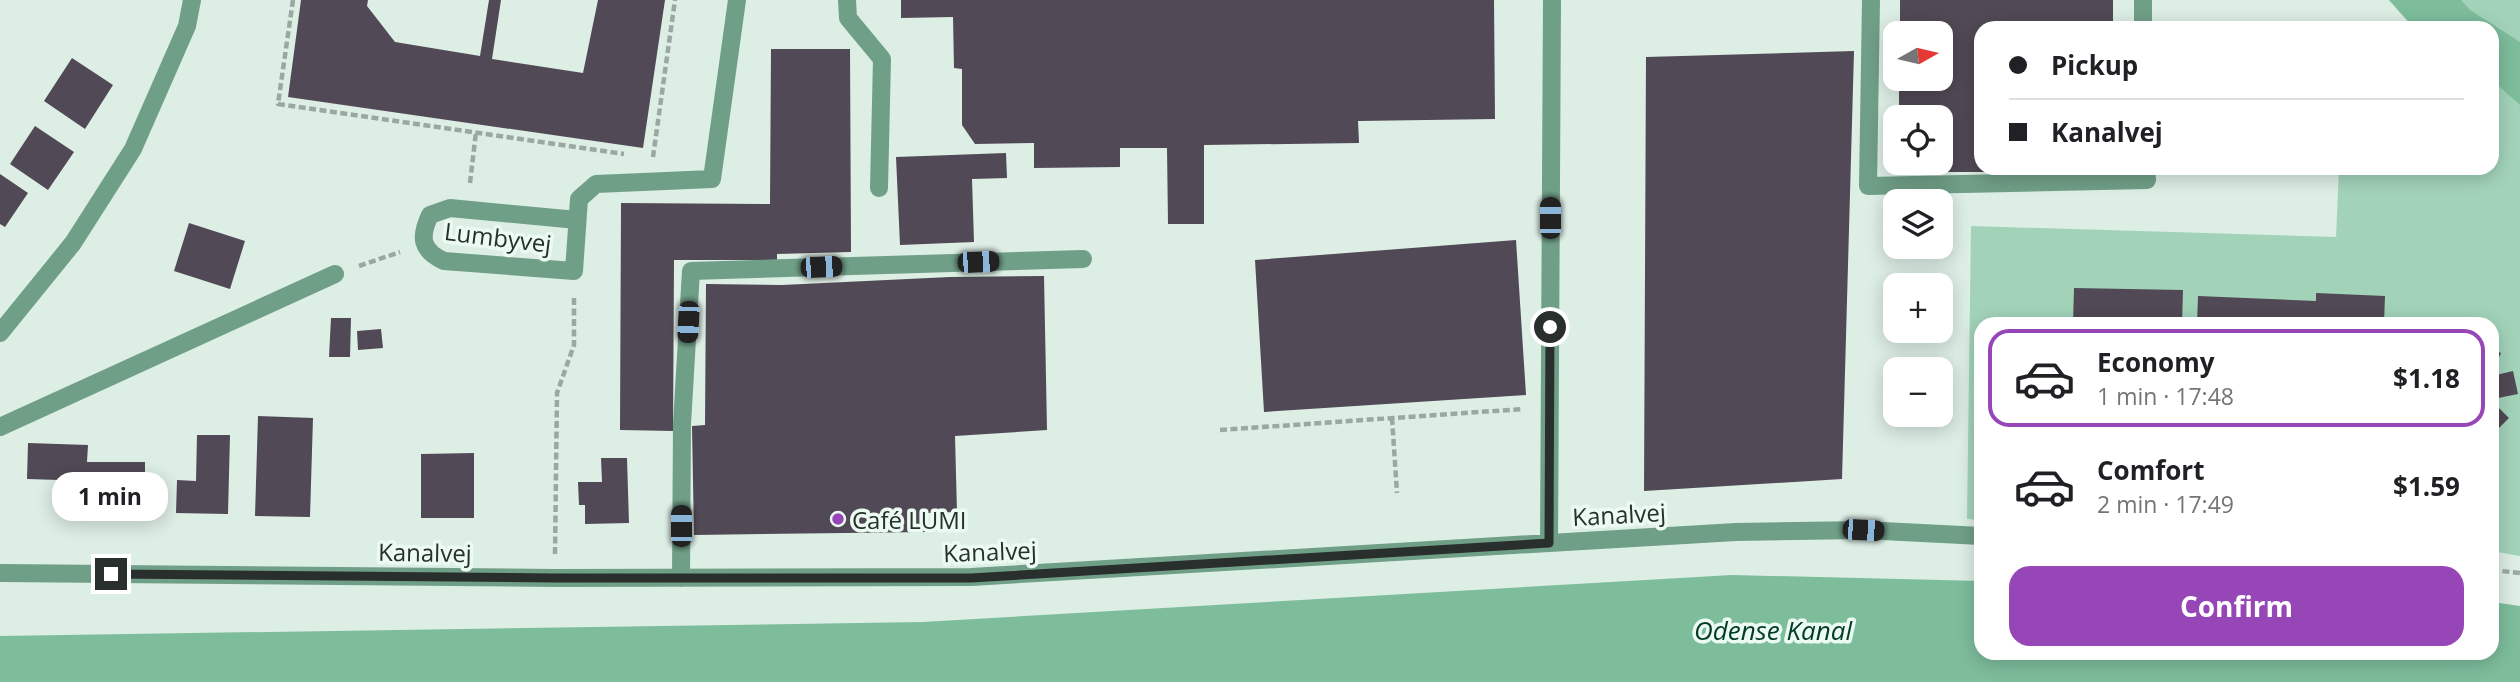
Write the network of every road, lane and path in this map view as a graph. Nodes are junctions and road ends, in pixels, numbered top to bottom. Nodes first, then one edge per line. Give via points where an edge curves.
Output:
1 (192, 0) edge
2 (293, 0) edge
3 (675, 0) edge
4 (737, 0) edge
5 (847, 0) edge
6 (1552, 0) edge
7 (1871, 0) edge
8 (2143, 0) edge
9 (2143, 21) edge
10 (476, 132) junction
11 (625, 154) dead end
12 (653, 158) dead end
13 (2147, 175) edge
14 (879, 188) dead end
15 (466, 209) junction
16 (577, 219) junction
17 (424, 243) junction
18 (1083, 258) dead end
19 (574, 271) junction
20 (335, 274) joint
21 (0, 333) edge
22 (1522, 410) dead end
23 (1392, 418) junction
24 (0, 427) edge
25 (1220, 430) dead end
26 (1397, 493) dead end
27 (1974, 536) edge
28 (1549, 543) junction
29 (2499, 571) edge
30 (0, 573) edge
31 (2520, 573) edge
32 (555, 578) junction
33 (681, 578) junction

1 - 21 street via 187,26 133,149 73,243
2 - 10 path via 278,104
3 - 12 path
4 - 16 street, Lumbyvej via 712,179 596,184 579,199
5 - 14 street via 848,18 882,59
6 - 28 street
7 - 13 street via 1868,186 2147,180
8 - 9 street
10 - 11 path
10 - 15 path
15 - 16 street, Lumbyvej
15 - 17 street, Lumbyvej via 450,208 430,215
16 - 19 street, Lumbyvej
17 - 19 street, Lumbyvej via 431,255 444,261
17 - 20 path
18 - 33 street via 691,271 682,424
19 - 32 path via 574,345 557,393
20 - 24 street
22 - 23 path
23 - 25 path
23 - 26 path
27 - 28 street, Kanalvej via 1825,530
28 - 33 street, Kanalvej via 971,578
29 - 31 path
30 - 32 street, Kanalvej
32 - 33 street, Kanalvej

